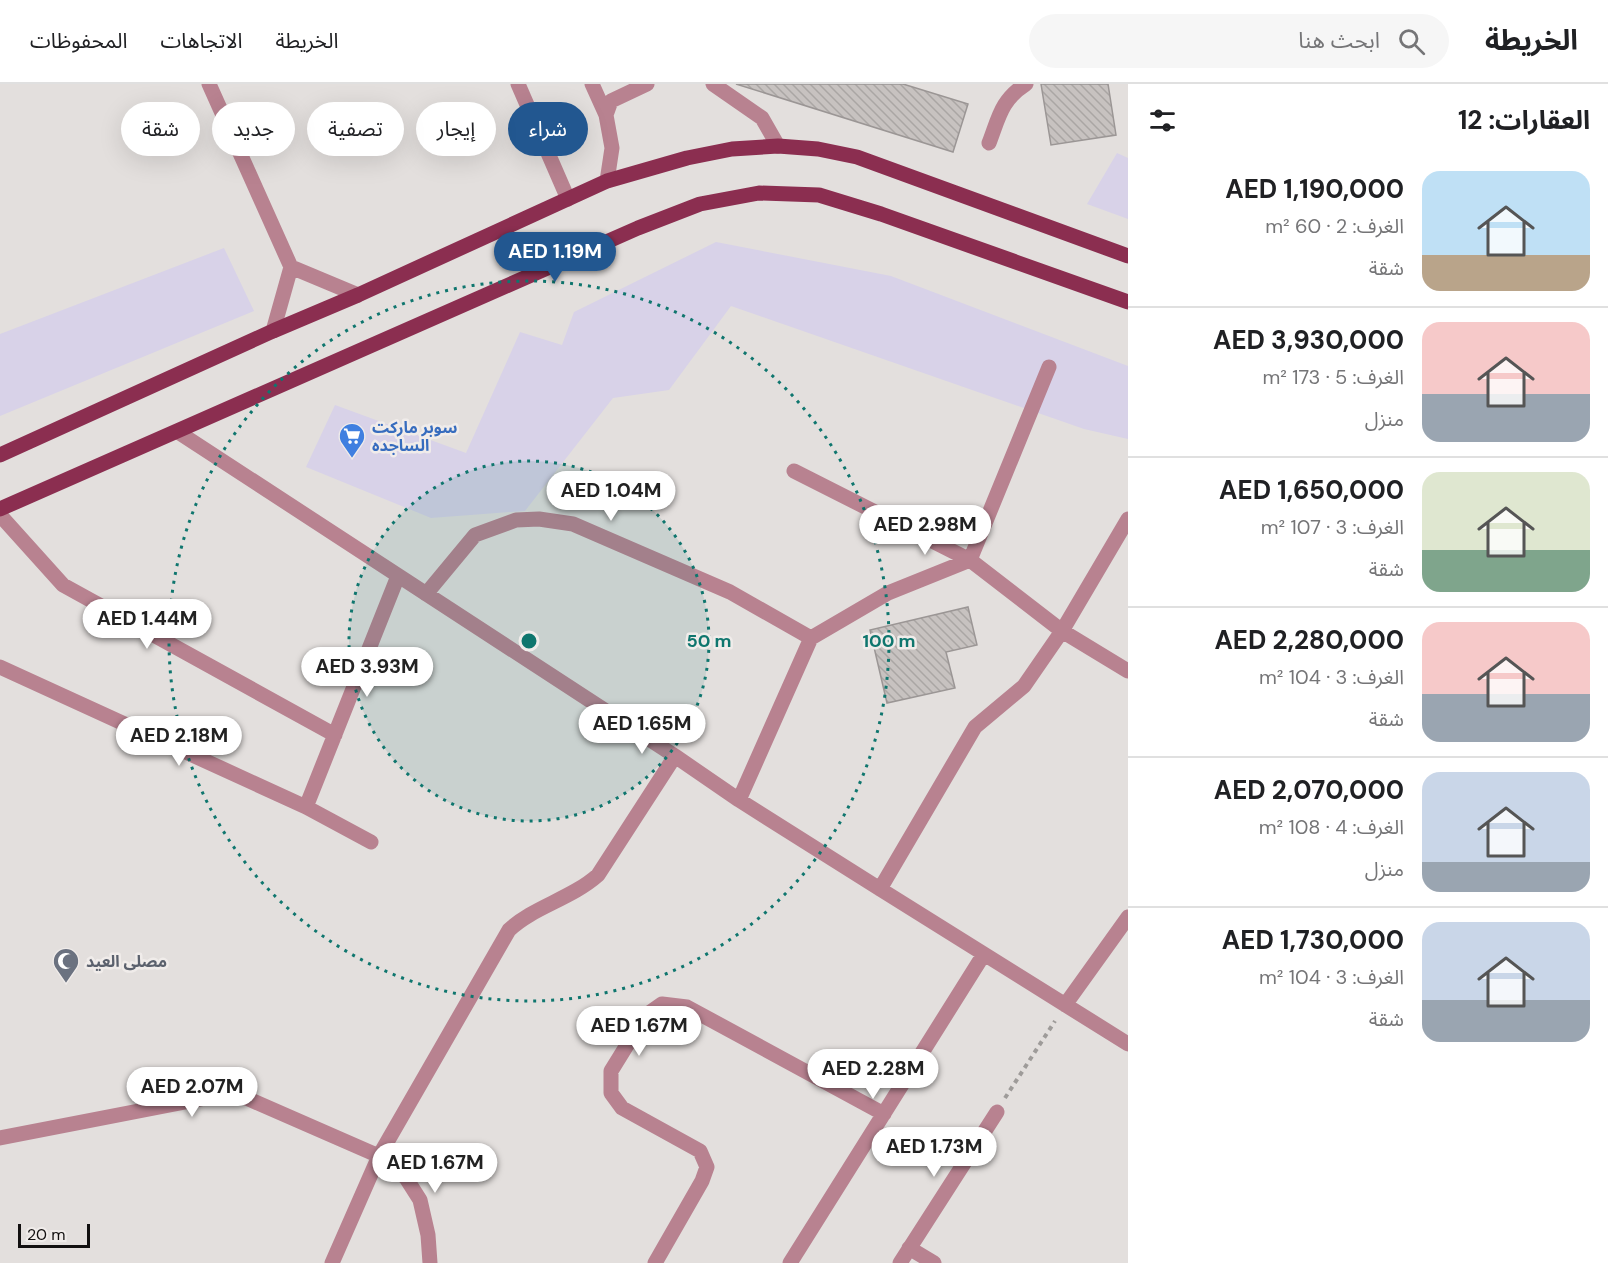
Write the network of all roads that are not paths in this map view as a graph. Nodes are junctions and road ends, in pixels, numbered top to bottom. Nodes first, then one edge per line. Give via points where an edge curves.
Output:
1 (209, 84) edge
2 (518, 84) edge
3 (592, 84) edge
4 (647, 84) edge
5 (713, 84) edge
6 (1026, 84) edge
7 (606, 115) junction
8 (989, 143) dead end
9 (778, 146) junction
10 (607, 181) junction
11 (568, 199) junction
12 (1128, 256) edge
13 (291, 267) junction
14 (358, 295) junction
15 (1128, 302) edge
16 (273, 331) junction
17 (1049, 367) dead end
18 (178, 432) junction
19 (0, 455) edge
20 (794, 471) dead end
21 (0, 509) edge
22 (0, 515) edge
23 (1128, 519) edge
24 (970, 560) junction
25 (398, 576) junction
26 (426, 594) junction
27 (1062, 631) junction
28 (811, 638) junction
29 (0, 667) edge
30 (1128, 671) edge
31 (335, 735) junction
32 (675, 756) junction
33 (740, 800) junction
34 (306, 807) junction
35 (371, 842) dead end
36 (880, 889) junction
37 (1128, 917) edge
38 (984, 954) junction
39 (1065, 1005) junction
40 (1128, 1044) edge
41 (996, 1112) road end
42 (884, 1114) junction
43 (0, 1138) edge
44 (379, 1156) junction
45 (909, 1248) junction
46 (332, 1263) edge
47 (430, 1263) edge
48 (655, 1263) edge
49 (790, 1263) edge
50 (900, 1263) edge
51 (934, 1263) edge

1 - 13 street
2 - 11 street
3 - 7 street
4 - 7 street via 611,101
5 - 9 street via 762,118
6 - 8 street via 1008,98
7 - 10 street via 612,148
9 - 10 main road via 732,149 687,158
9 - 12 main road via 857,157
10 - 11 main road
11 - 14 main road
13 - 14 street
13 - 16 street
14 - 16 main road
15 - 18 main road via 819,195 759,192 700,204 638,228
16 - 19 main road
17 - 24 street
18 - 21 main road
18 - 25 street
20 - 24 street
22 - 31 street via 63,585
23 - 27 street
24 - 27 street
24 - 28 street via 888,593
25 - 26 street
25 - 31 street
26 - 28 street via 476,535 516,520 539,519 573,524 720,587
26 - 32 street
27 - 30 street
27 - 36 street via 1024,686 975,728
28 - 33 street
29 - 34 street
31 - 34 street
32 - 33 street
32 - 44 street via 598,876 585,887 518,921 509,930
33 - 36 street
34 - 35 street
36 - 38 street
37 - 39 street
38 - 39 street
38 - 42 street
39 - 40 street
41 - 45 street
42 - 48 street via 687,1007 662,1004 645,1016 610,1071 611,1093 622,1108 700,1151 707,1167
42 - 49 street
43 - 44 street via 232,1095
44 - 46 street
44 - 47 street via 406,1178 420,1200
45 - 50 street
45 - 51 street

